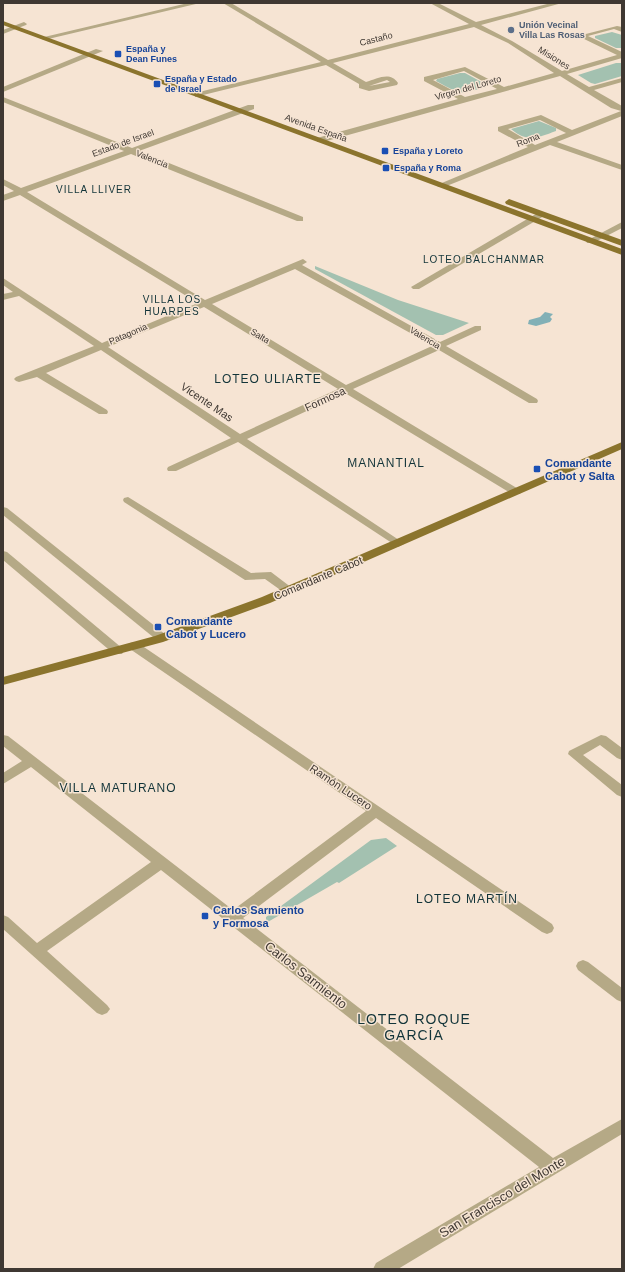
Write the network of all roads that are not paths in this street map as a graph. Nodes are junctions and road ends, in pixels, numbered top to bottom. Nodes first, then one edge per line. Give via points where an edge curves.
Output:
1 (197, 3) edge
2 (226, 3) edge
3 (432, 3) edge
4 (559, 3) edge
5 (3, 16) edge
6 (3, 23) edge
7 (24, 24) junction
8 (475, 24) junction
9 (15, 28) junction
10 (619, 29) edge
11 (3, 32) edge
12 (56, 35) junction
13 (44, 38) junction
14 (99, 51) junction
15 (90, 55) junction
16 (621, 56) edge
17 (328, 62) junction
18 (560, 73) junction
19 (622, 80) edge
20 (364, 84) dead end
21 (503, 89) junction
22 (3, 90) edge
23 (587, 90) junction
24 (210, 92) junction
25 (198, 95) junction
26 (3, 99) edge
27 (465, 100) junction
28 (251, 107) junction
29 (622, 109) edge
30 (240, 110) junction
31 (622, 113) edge
32 (572, 133) junction
33 (332, 137) junction
34 (320, 140) junction
35 (550, 142) junction
36 (535, 148) junction
37 (132, 151) junction
38 (622, 168) edge
39 (3, 181) edge
40 (452, 181) junction
41 (441, 185) junction
42 (20, 192) junction
43 (3, 198) edge
44 (541, 214) junction
45 (300, 219) dead end
46 (532, 219) junction
47 (622, 225) edge
48 (601, 236) junction
49 (590, 241) junction
50 (622, 243) edge
51 (622, 252) edge
52 (299, 264) joint
53 (3, 281) edge
54 (416, 287) dead end
55 (21, 293) junction
56 (3, 297) edge
57 (204, 303) junction
58 (478, 328) dead end
59 (101, 346) junction
60 (439, 346) junction
61 (38, 373) junction
62 (19, 379) dead end
63 (347, 388) junction
64 (532, 401) dead end
65 (102, 412) dead end
66 (240, 438) junction
67 (622, 445) edge
68 (172, 469) dead end
69 (516, 492) junction
70 (128, 500) dead end
71 (3, 510) edge
72 (398, 544) junction
73 (3, 554) edge
74 (290, 591) junction
75 (162, 638) junction
76 (134, 646) junction
77 (118, 651) junction
78 (3, 681) edge
79 (3, 739) edge
80 (622, 755) edge
81 (32, 761) junction
82 (3, 779) edge
83 (622, 792) edge
84 (376, 811) junction
85 (162, 862) junction
86 (233, 918) junction
87 (3, 921) edge
88 (548, 928) dead end
89 (36, 951) junction
90 (583, 966) dead end
91 (622, 996) edge
92 (102, 1009) dead end
93 (622, 1126) edge
94 (552, 1167) junction
95 (382, 1269) edge

1 - 12 street
2 - 17 street
3 - 8 street, Misiones
4 - 8 street, Castaño
5 - 7 main road, Avenida España
6 - 9 main road, Avenida España
7 - 9 street
7 - 12 main road, Avenida España
8 - 17 street, Castaño
8 - 18 street, Misiones
9 - 11 street
9 - 13 main road, Avenida España
10 - 16 street via 581,36
12 - 13 street
12 - 14 main road, Avenida España
13 - 15 main road, Avenida España
14 - 15 street
14 - 24 main road, Avenida España
15 - 22 street
15 - 25 main road, Avenida España
16 - 18 street, Virgen del Loreto
17 - 20 street
17 - 24 street, Castaño
18 - 21 street, Virgen del Loreto
18 - 23 street, Misiones
19 - 23 street
21 - 27 street, Virgen del Loreto
21 - 27 street via 466,69 428,79
23 - 29 street, Misiones
24 - 25 street, Castaño
24 - 28 main road, Avenida España
25 - 30 main road, Avenida España
26 - 37 street, Valencia
27 - 33 street, Virgen del Loreto
28 - 30 street, Estado de Israel
28 - 33 main road, Avenida España
30 - 34 main road, Avenida España
30 - 37 street, Estado de Israel
31 - 32 street, Roma
32 - 35 street, Roma
32 - 36 street via 541,117 501,129
33 - 34 street, Virgen del Loreto
33 - 40 main road, Avenida España
34 - 41 main road, Avenida España
35 - 36 street, Roma
35 - 38 street
36 - 40 street, Roma
37 - 42 street, Estado de Israel
37 - 45 street, Valencia
39 - 42 street, Salta
40 - 41 street, Roma
40 - 44 main road, Avenida España
41 - 46 main road, Avenida España
42 - 43 street, Estado de Israel
42 - 57 street, Salta
44 - 46 street
44 - 48 main road, Avenida España
46 - 49 main road, Avenida España
46 - 54 street
47 - 48 street
48 - 49 street
48 - 50 main road, Avenida España
49 - 51 main road, Avenida España
52 - 57 street, Patagonia
52 - 60 street, Valencia
53 - 55 street, Vicente Mas
55 - 56 street
55 - 59 street, Vicente Mas
57 - 59 street, Patagonia
57 - 63 street, Salta
58 - 60 street, Formosa
59 - 61 street, Patagonia
59 - 66 street, Vicente Mas
60 - 63 street, Formosa
60 - 64 street, Valencia
61 - 62 street, Patagonia
61 - 65 street
63 - 66 street, Formosa
63 - 69 street, Salta
66 - 68 street, Formosa
66 - 72 street, Vicente Mas
67 - 69 main road, Comandante Cabot
69 - 72 main road, Comandante Cabot
70 - 74 street via 249,577 267,575
71 - 75 street
72 - 74 main road, Comandante Cabot
73 - 77 street
74 - 75 main road, Comandante Cabot
75 - 76 main road, Comandante Cabot
76 - 77 main road, Comandante Cabot
76 - 84 street, Ramón Lucero
77 - 78 main road, Comandante Cabot
79 - 81 street, Carlos Sarmiento
80 - 83 street via 601,739 574,754
81 - 82 street
81 - 85 street, Carlos Sarmiento
84 - 86 street
84 - 88 street, Ramón Lucero
85 - 86 street, Carlos Sarmiento
85 - 89 street
86 - 94 street, Carlos Sarmiento
87 - 89 street
89 - 92 street
90 - 91 street
93 - 94 street, San Francisco del Monte
94 - 95 street, San Francisco del Monte

